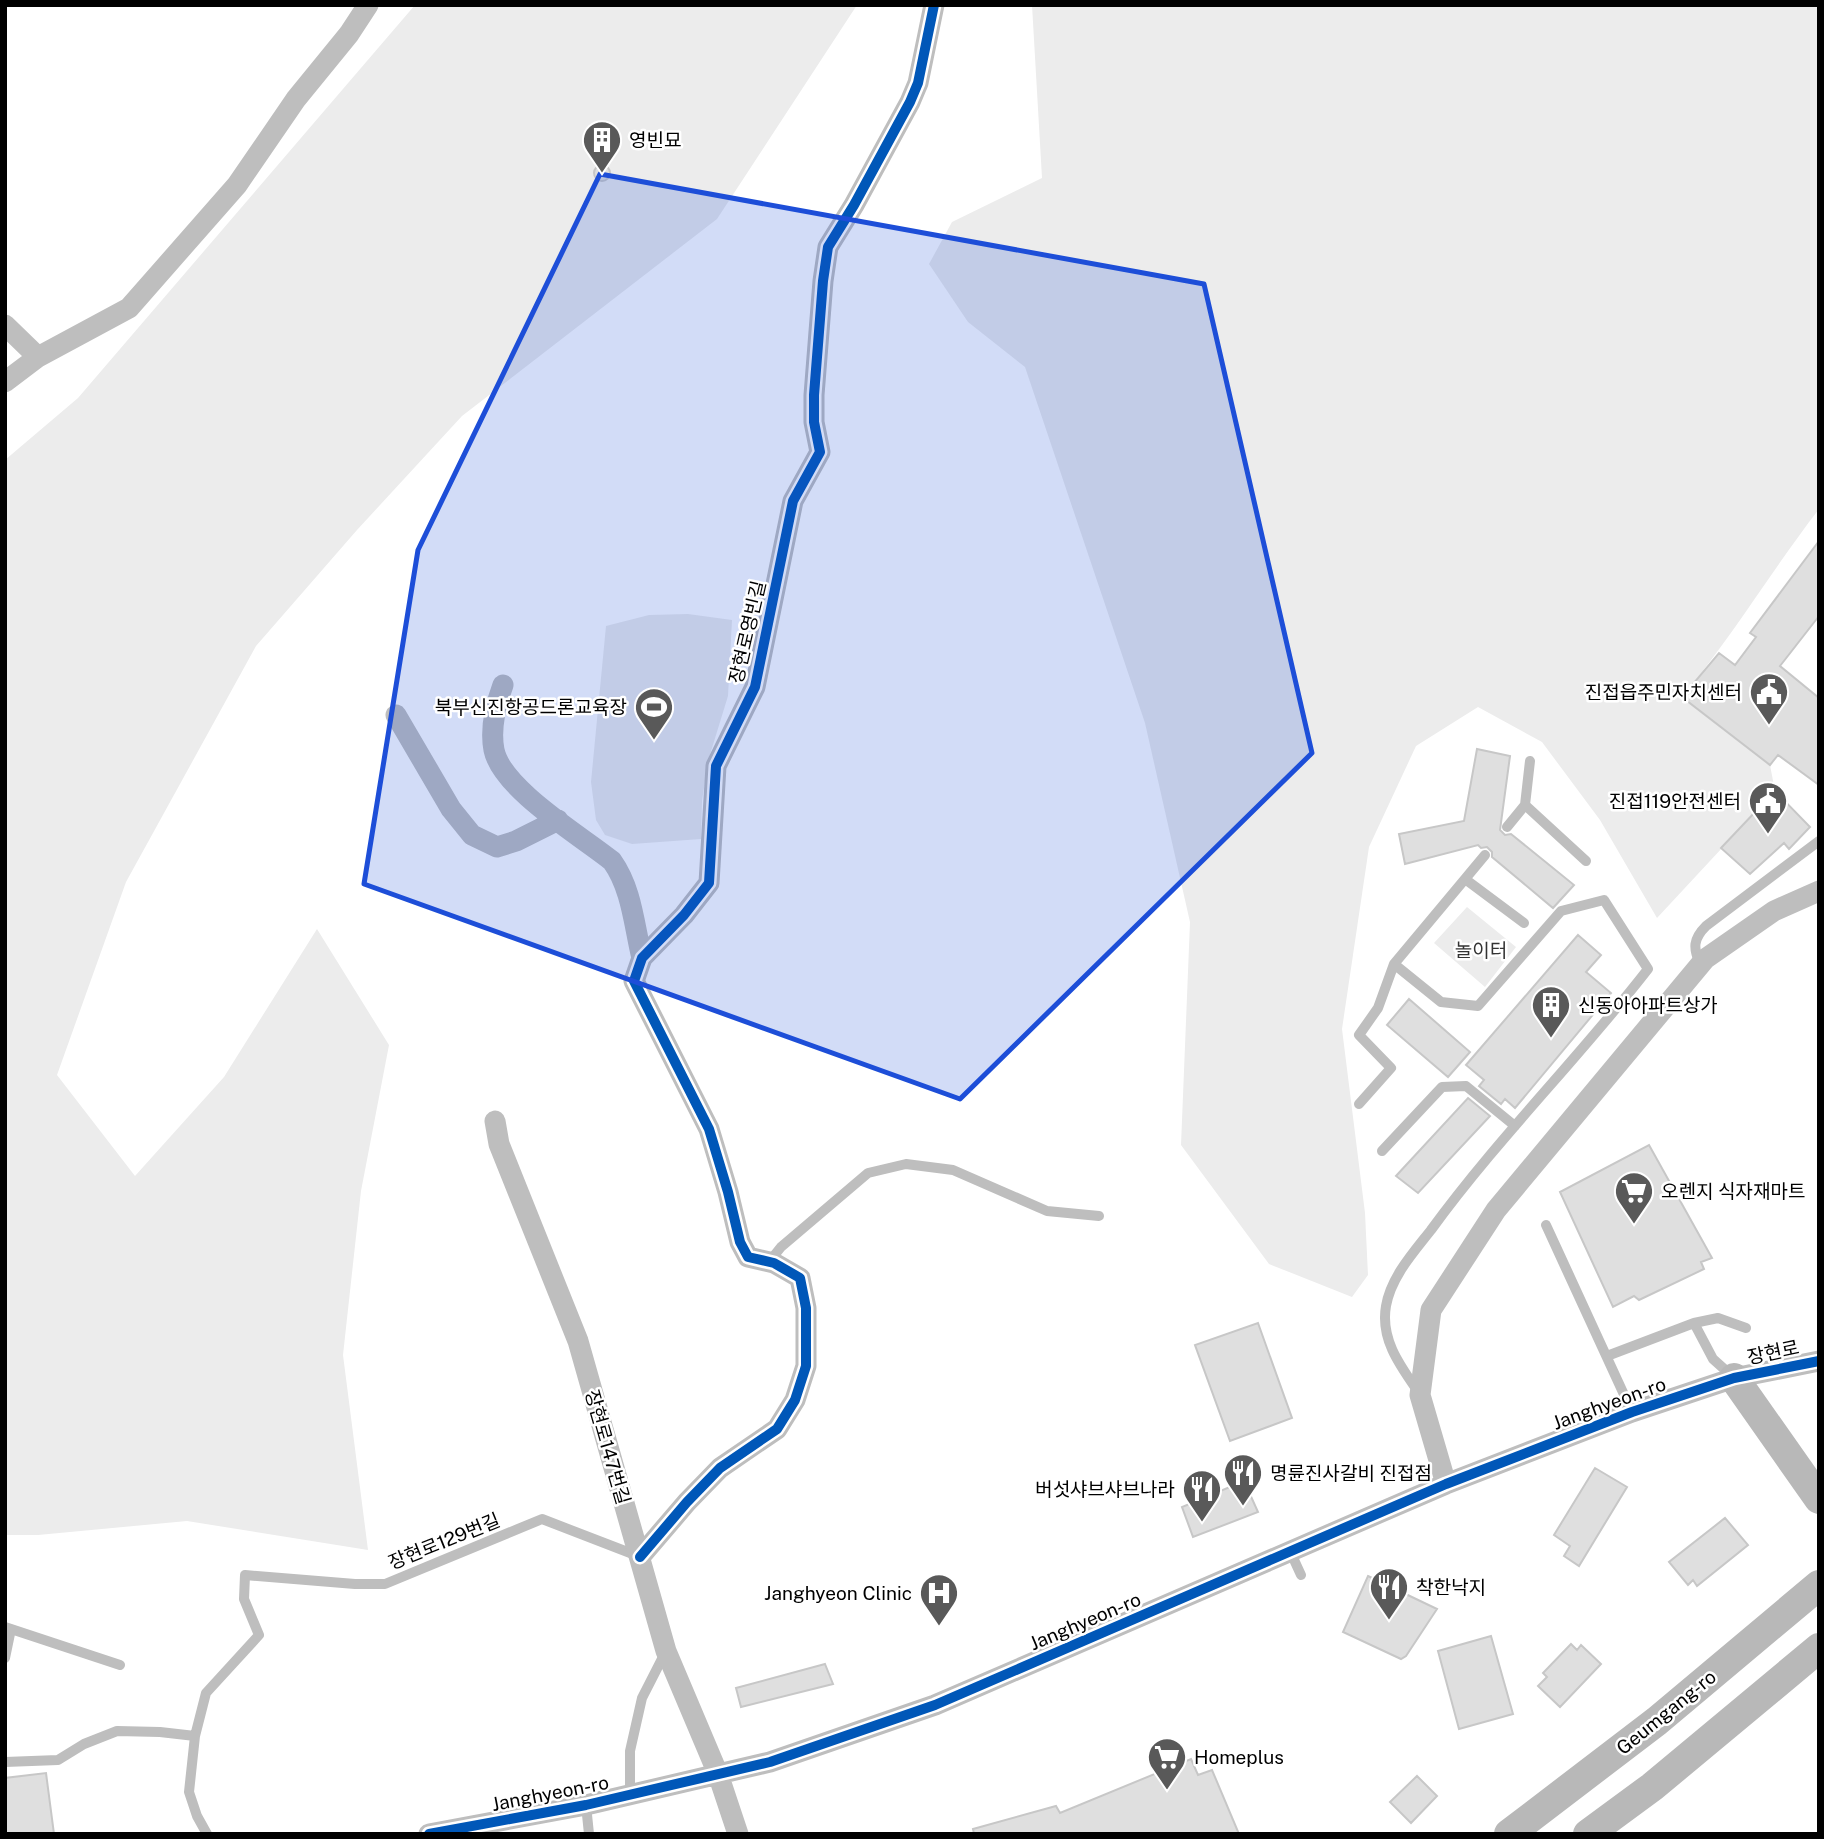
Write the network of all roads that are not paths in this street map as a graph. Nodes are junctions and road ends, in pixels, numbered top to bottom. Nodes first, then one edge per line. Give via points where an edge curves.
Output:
1 (368, 5) edge
2 (934, 5) edge
3 (5, 325) edge
4 (38, 357) junction
5 (5, 382) edge
6 (503, 685) dead end
7 (396, 715) dead end
8 (1530, 761) dead end
9 (1525, 805) junction
10 (558, 820) junction
11 (1507, 827) dead end
12 (1819, 841) edge
13 (1485, 855) dead end
14 (1586, 861) dead end
15 (1465, 879) junction
16 (1819, 891) edge
17 (1524, 922) dead end
18 (642, 958) junction
19 (1394, 964) junction
20 (1700, 964) junction
21 (1359, 1104) dead end
22 (495, 1121) dead end
23 (1515, 1126) junction
24 (1382, 1151) dead end
25 (1099, 1216) dead end
26 (1546, 1225) dead end
27 (769, 1262) junction
28 (1694, 1323) junction
29 (1746, 1328) dead end
30 (1607, 1356) junction
31 (1819, 1361) edge
32 (1734, 1378) junction
33 (1420, 1395) junction
34 (1632, 1412) junction
35 (1446, 1484) junction
36 (1819, 1499) edge
37 (1290, 1551) junction
38 (640, 1557) junction
39 (1301, 1575) dead end
40 (1819, 1585) edge
41 (8, 1628) edge
42 (1819, 1648) edge
43 (666, 1651) junction
44 (5, 1658) edge
45 (120, 1665) dead end
46 (195, 1736) junction
47 (5, 1762) edge
48 (718, 1774) junction
49 (630, 1795) junction
50 (586, 1805) junction
51 (207, 1834) edge
52 (429, 1834) edge
53 (589, 1834) edge
54 (738, 1834) edge
55 (1509, 1834) edge
56 (1588, 1834) edge

1 - 4 street via 237,185 129,308
2 - 18 street, 장현로영빈길 via 910,102 828,247 814,396 820,452 793,501 755,687 716,766 709,883
3 - 4 street
4 - 5 street
6 - 10 street via 496,703 494,749 501,768
7 - 10 street via 451,809 472,835 497,847
8 - 9 lane
9 - 11 lane
9 - 14 lane
10 - 18 street via 612,861 622,875
12 - 20 lane via 1696,936 1694,950
13 - 15 lane
15 - 17 lane
15 - 19 lane
16 - 20 street via 1774,911
18 - 27 street via 634,981 709,1129 740,1242 748,1258
19 - 21 lane via 1378,1008 1359,1035 1391,1068
19 - 23 lane via 1441,1002 1478,1006 1561,911 1604,900 1648,969
20 - 33 street via 1496,1210 1430,1310
22 - 38 street, 장현로147번길 via 499,1144 578,1341
23 - 24 lane via 1465,1086 1442,1087
23 - 33 lane via 1466,1181 1392,1283 1385,1308 1386,1335 1393,1355
25 - 27 lane via 1047,1211 953,1170 906,1164 868,1173
26 - 30 lane
27 - 38 street via 800,1278 806,1308 806,1366 795,1400 777,1429 720,1468
28 - 29 lane via 1718,1318
28 - 30 lane
28 - 32 lane via 1713,1359
30 - 34 lane
31 - 32 street, 장현로
32 - 34 street, Janghyeon-ro
32 - 36 main road
33 - 35 street
34 - 35 street, Janghyeon-ro
35 - 37 street, Janghyeon-ro
37 - 39 lane
37 - 48 street, Janghyeon-ro via 935,1705 770,1762
38 - 43 street, 장현로147번길
38 - 46 lane, 장현로129번길 via 542,1519 385,1584 246,1575 244,1600 259,1634 206,1693
40 - 55 main road, Geumgang-ro via 1657,1721
41 - 44 lane
41 - 45 lane
42 - 56 main road via 1652,1787
43 - 48 street, 장현로147번길
43 - 49 lane via 642,1698 630,1751
46 - 47 lane via 117,1731 58,1760
46 - 51 lane, 장현로129번길 via 189,1792
48 - 49 street, Janghyeon-ro
48 - 54 street
49 - 50 street, Janghyeon-ro
50 - 52 street, Janghyeon-ro
50 - 53 lane

